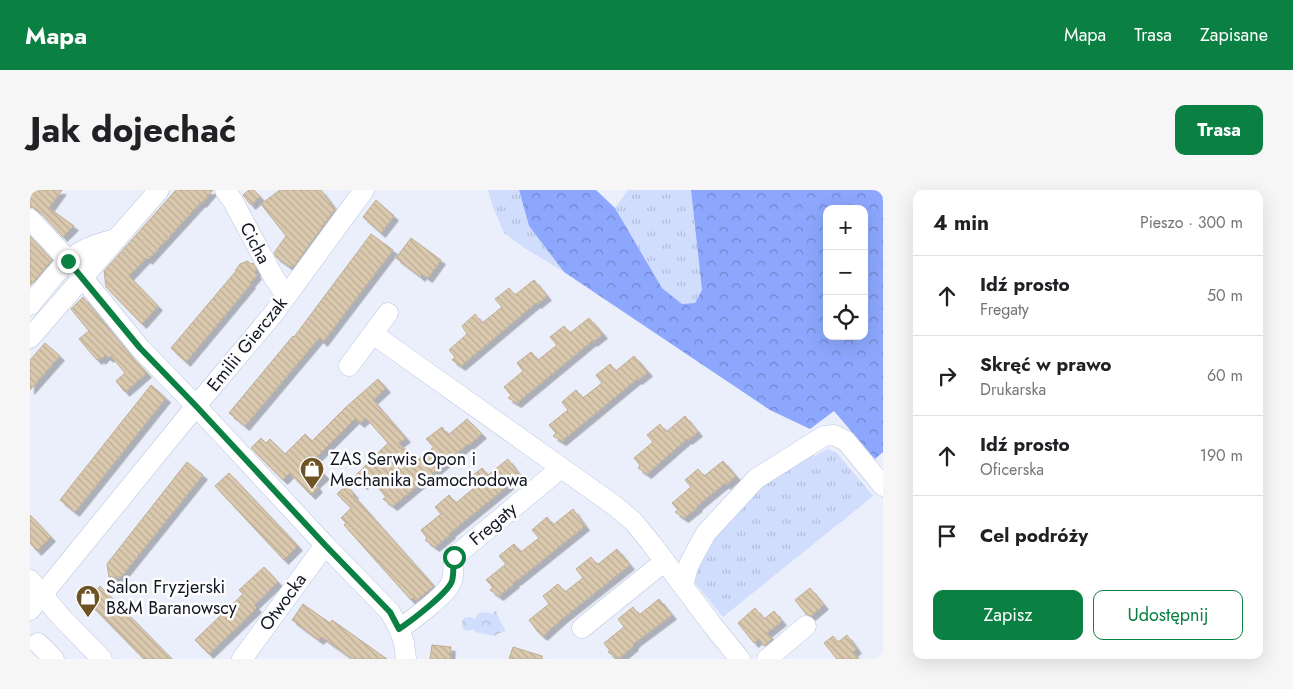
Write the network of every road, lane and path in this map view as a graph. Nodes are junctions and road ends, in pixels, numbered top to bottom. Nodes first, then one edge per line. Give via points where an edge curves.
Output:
1 (159, 190) edge
2 (225, 190) edge
3 (354, 194) edge
4 (30, 219) edge
5 (116, 239) junction
6 (68, 261) junction
7 (82, 278) junction
8 (288, 294) junction
9 (30, 304) edge
10 (388, 313) dead end
11 (373, 334) junction
12 (30, 338) edge
13 (349, 366) dead end
14 (196, 406) junction
15 (562, 468) junction
16 (883, 486) edge
17 (325, 545) junction
18 (665, 561) junction
19 (683, 586) junction
20 (37, 587) edge
21 (30, 610) edge
22 (806, 626) dead end
23 (582, 628) dead end
24 (399, 629) junction
25 (38, 643) dead end
26 (54, 659) edge
27 (102, 659) edge
28 (242, 659) edge
29 (406, 659) edge
30 (740, 659) edge
31 (767, 659) edge

1 - 5 street
2 - 8 street, Cicha via 274,278
3 - 8 street, Emilii Gierczak
4 - 6 street
5 - 6 street via 94,245
5 - 7 street
6 - 7 street
6 - 9 street
7 - 12 street
7 - 14 street via 140,348
8 - 14 street, Emilii Gierczak
10 - 11 street
11 - 13 street
11 - 15 street
14 - 17 street
14 - 20 street, Emilii Gierczak
15 - 18 street via 633,521
15 - 24 street, Fregaty via 454,557 448,589
16 - 19 street via 849,445 838,436 824,436 756,478 706,533 688,567
17 - 24 street via 390,612
17 - 28 street, Otwocka
18 - 19 street
18 - 23 street
19 - 30 street
20 - 21 street, Emilii Gierczak
20 - 27 street
22 - 31 street
24 - 29 street
25 - 26 street

